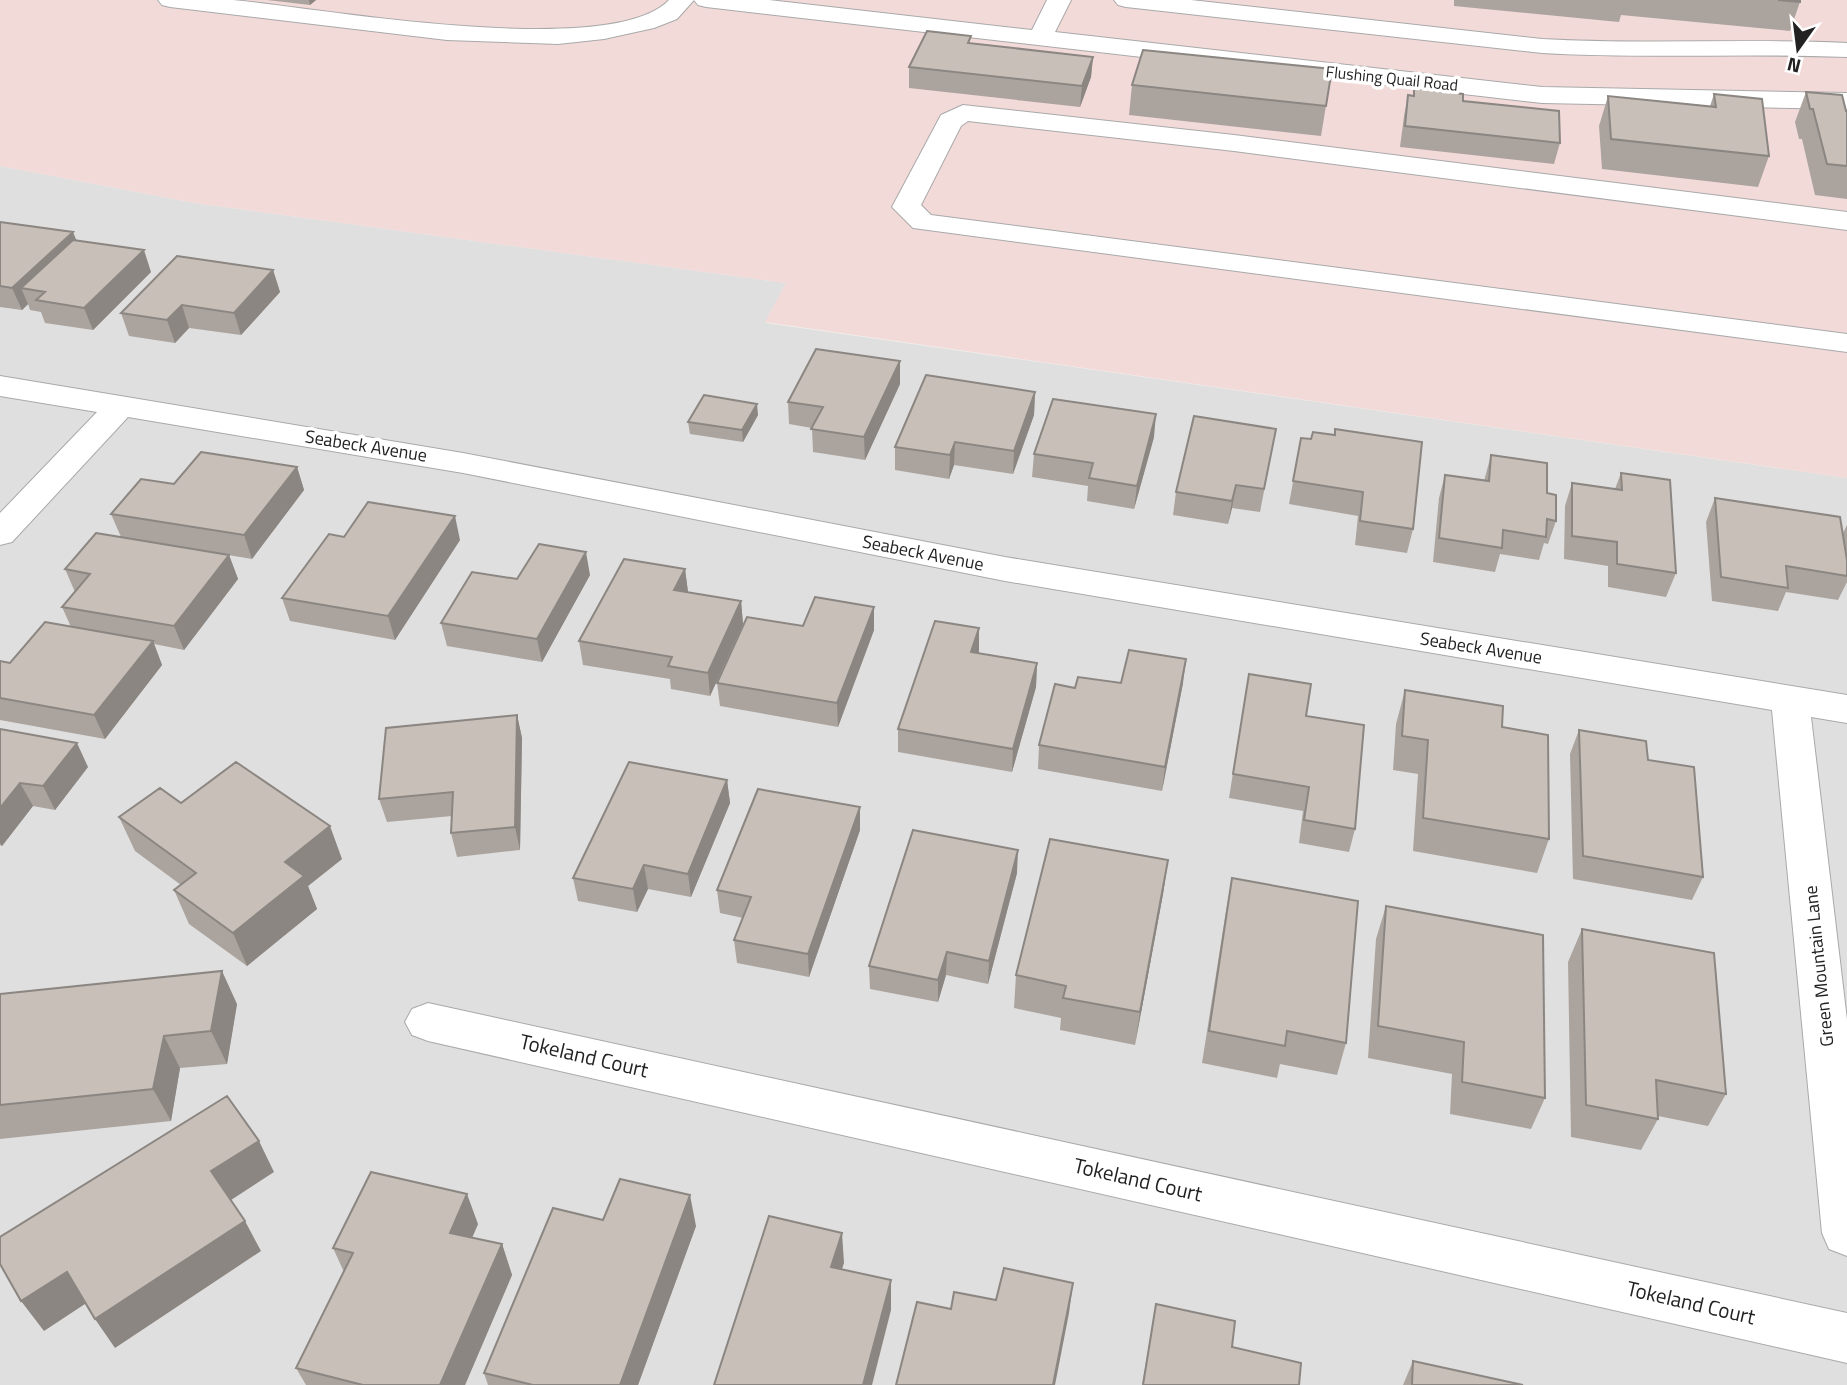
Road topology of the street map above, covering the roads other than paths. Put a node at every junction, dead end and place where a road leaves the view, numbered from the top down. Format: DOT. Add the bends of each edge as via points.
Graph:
graph roads {
  1 [pos="170,0"];
  2 [pos="682,0"];
  3 [pos="706,0"];
  4 [pos="1059,0"];
  5 [pos="1126,0"];
  6 [pos="1399,21"];
  7 [pos="1040,38"];
  8 [pos="1847,50"];
  9 [pos="1389,77"];
  10 [pos="1847,101"];
  11 [pos="1847,221"];
  12 [pos="1847,343"];
  13 [pos="0,386"];
  14 [pos="121,405"];
  15 [pos="0,534"];
  16 [pos="1790,699"];
  17 [pos="1847,709"];
  18 [pos="428,1022"];
  19 [pos="1847,1233"];
  20 [pos="1847,1338"];
  1 -- 2 [label="street" via="447,33 558,37 645,23 669,14"];
  3 -- 7 [label="street, Flushing Quail Road"];
  4 -- 7 [label="street"];
  5 -- 6 [label="street"];
  6 -- 8 [label="street" via="1593,50"];
  6 -- 9 [label="street"];
  7 -- 9 [label="street, Flushing Quail Road"];
  9 -- 10 [label="street, Flushing Quail Road" via="1601,98"];
  11 -- 12 [label="street" via="963,113 950,121 906,207 923,222"];
  13 -- 14 [label="street, Seabeck Avenue"];
  14 -- 15 [label="street"];
  14 -- 16 [label="street, Seabeck Avenue" via="463,463 1004,569"];
  16 -- 17 [label="street, Seabeck Avenue"];
  16 -- 19 [label="street, Green Mountain Lane"];
  18 -- 20 [label="street, Tokeland Court"];
}
